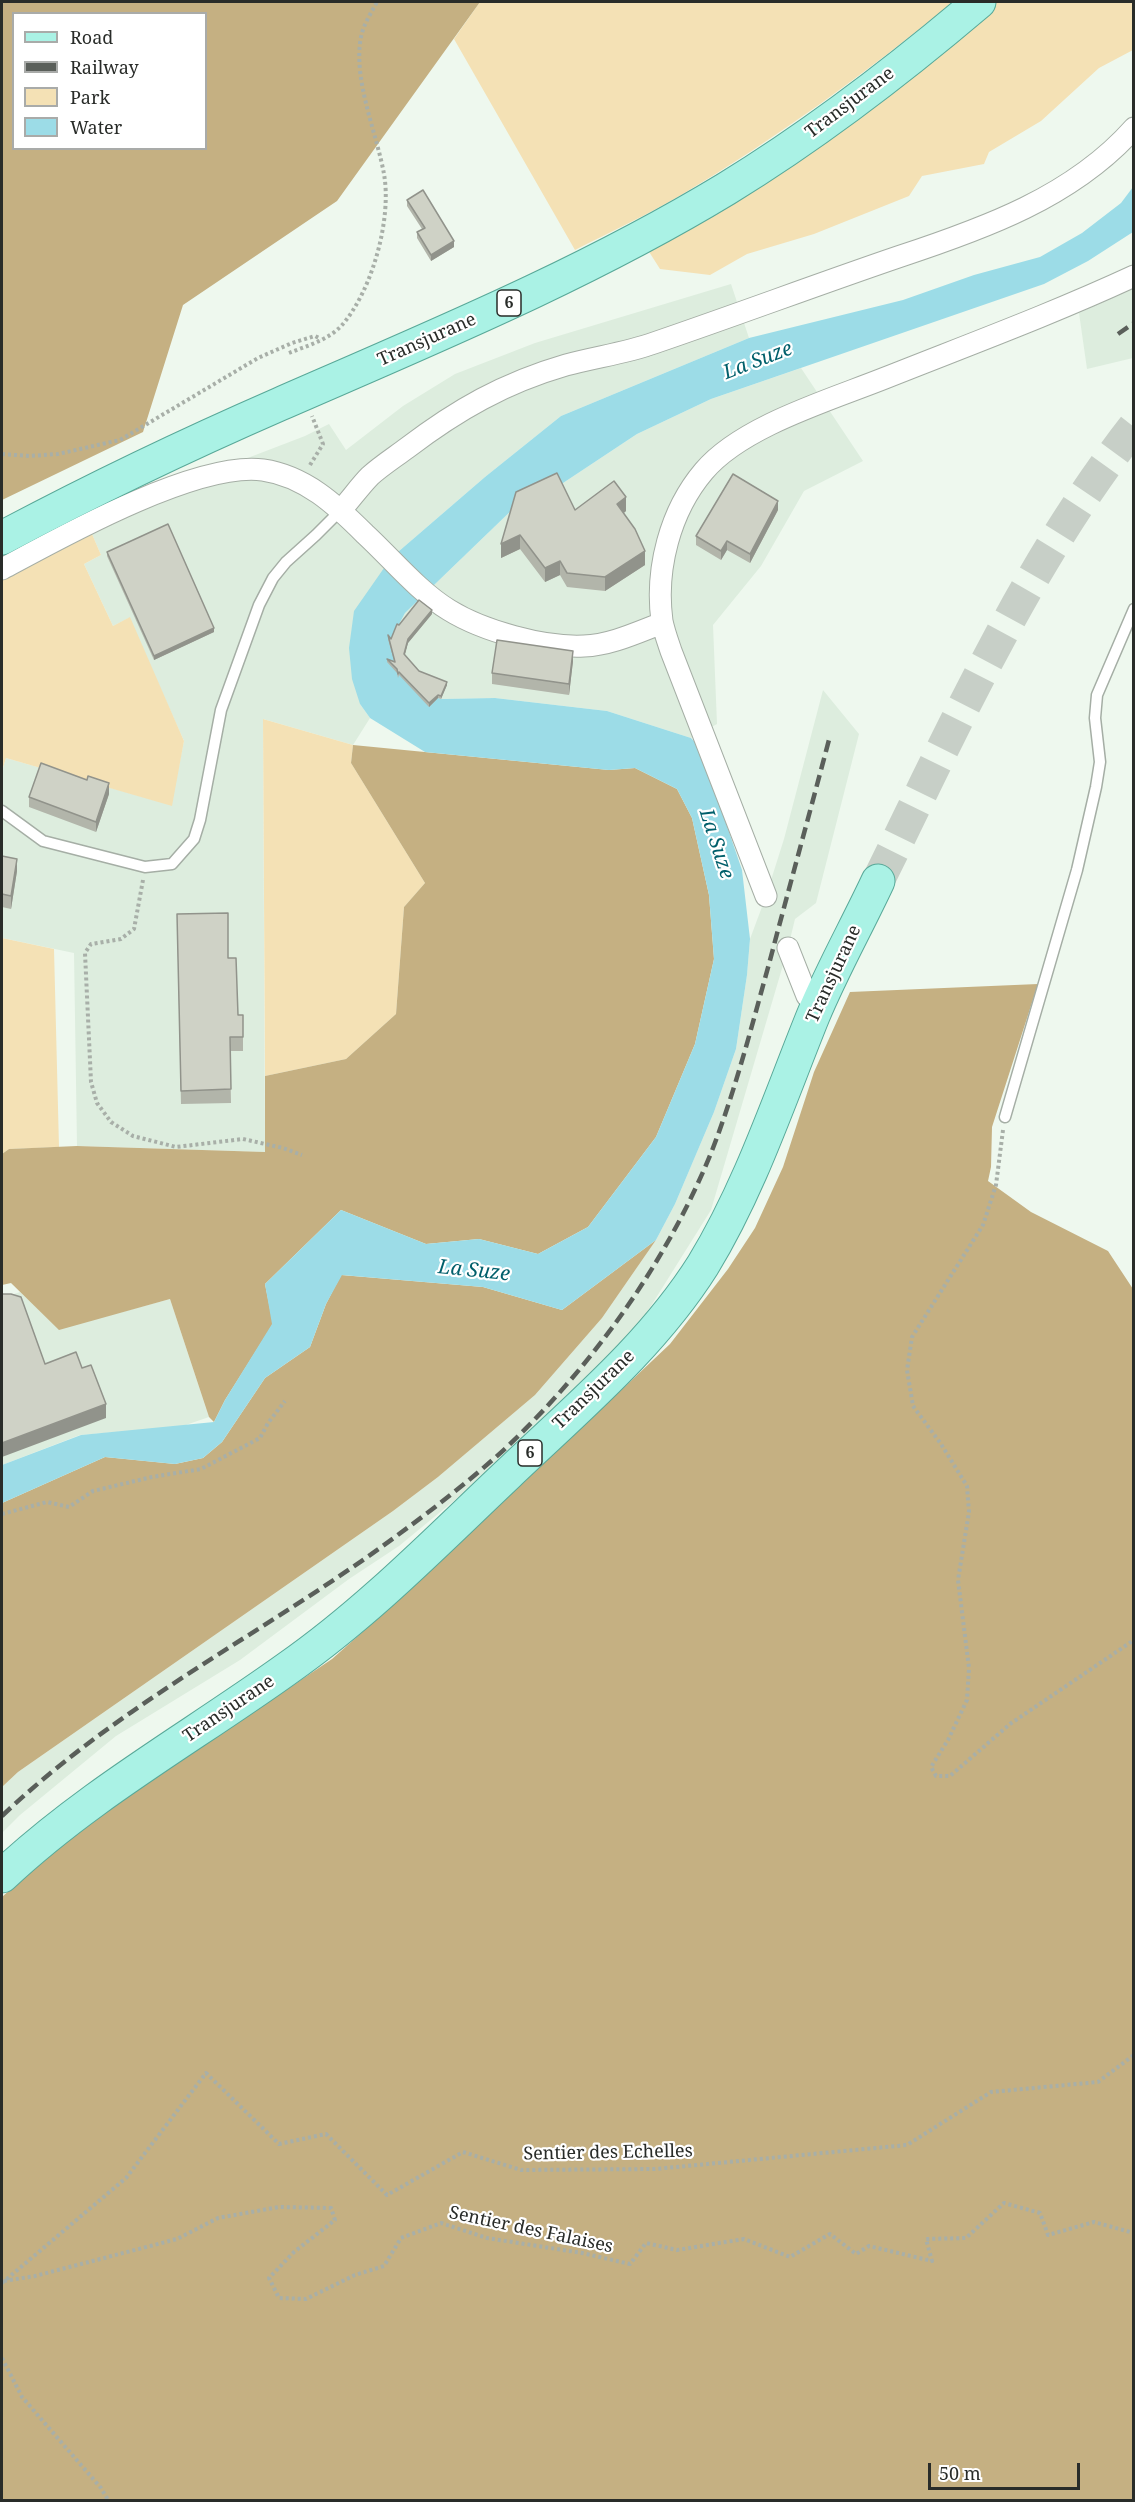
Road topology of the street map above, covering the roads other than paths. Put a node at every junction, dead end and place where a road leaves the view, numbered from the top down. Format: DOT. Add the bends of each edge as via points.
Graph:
graph roads {
  1 [pos="979,2"];
  2 [pos="1134,128"];
  3 [pos="1134,276"];
  4 [pos="341,510"];
  5 [pos="2,538"];
  6 [pos="2,569"];
  7 [pos="1134,609"];
  8 [pos="662,622"];
  9 [pos="2,811"];
  10 [pos="878,881"];
  11 [pos="766,896"];
  12 [pos="788,948"];
  13 [pos="807,996"];
  14 [pos="1005,1117"];
  15 [pos="2,1876"];
  1 -- 5 [label="main road, Transjurane / 6" via="832,119 724,190 640,237 494,310 170,455"];
  2 -- 4 [label="street" via="1094,165 1059,189 973,232 651,344 565,365 497,390 447,417 371,476"];
  3 -- 8 [label="street" via="1081,301 771,425 718,458 704,471 677,514 663,563"];
  4 -- 6 [label="street" via="300,481 263,470 235,470 198,478 131,504"];
  4 -- 8 [label="street" via="427,593 480,626 554,644 584,646 609,642"];
  4 -- 9 [label="lane" via="286,562 259,605 221,710 194,839 172,864 145,867 43,841"];
  7 -- 14 [label="lane" via="1097,695 1095,718 1100,762 1096,787 1077,870"];
  8 -- 11 [label="street"];
  10 -- 15 [label="main road, Transjurane / 6" via="815,1011 727,1221 702,1266 648,1337 602,1385 344,1626 240,1702 75,1813"];
  12 -- 13 [label="street"];
}
